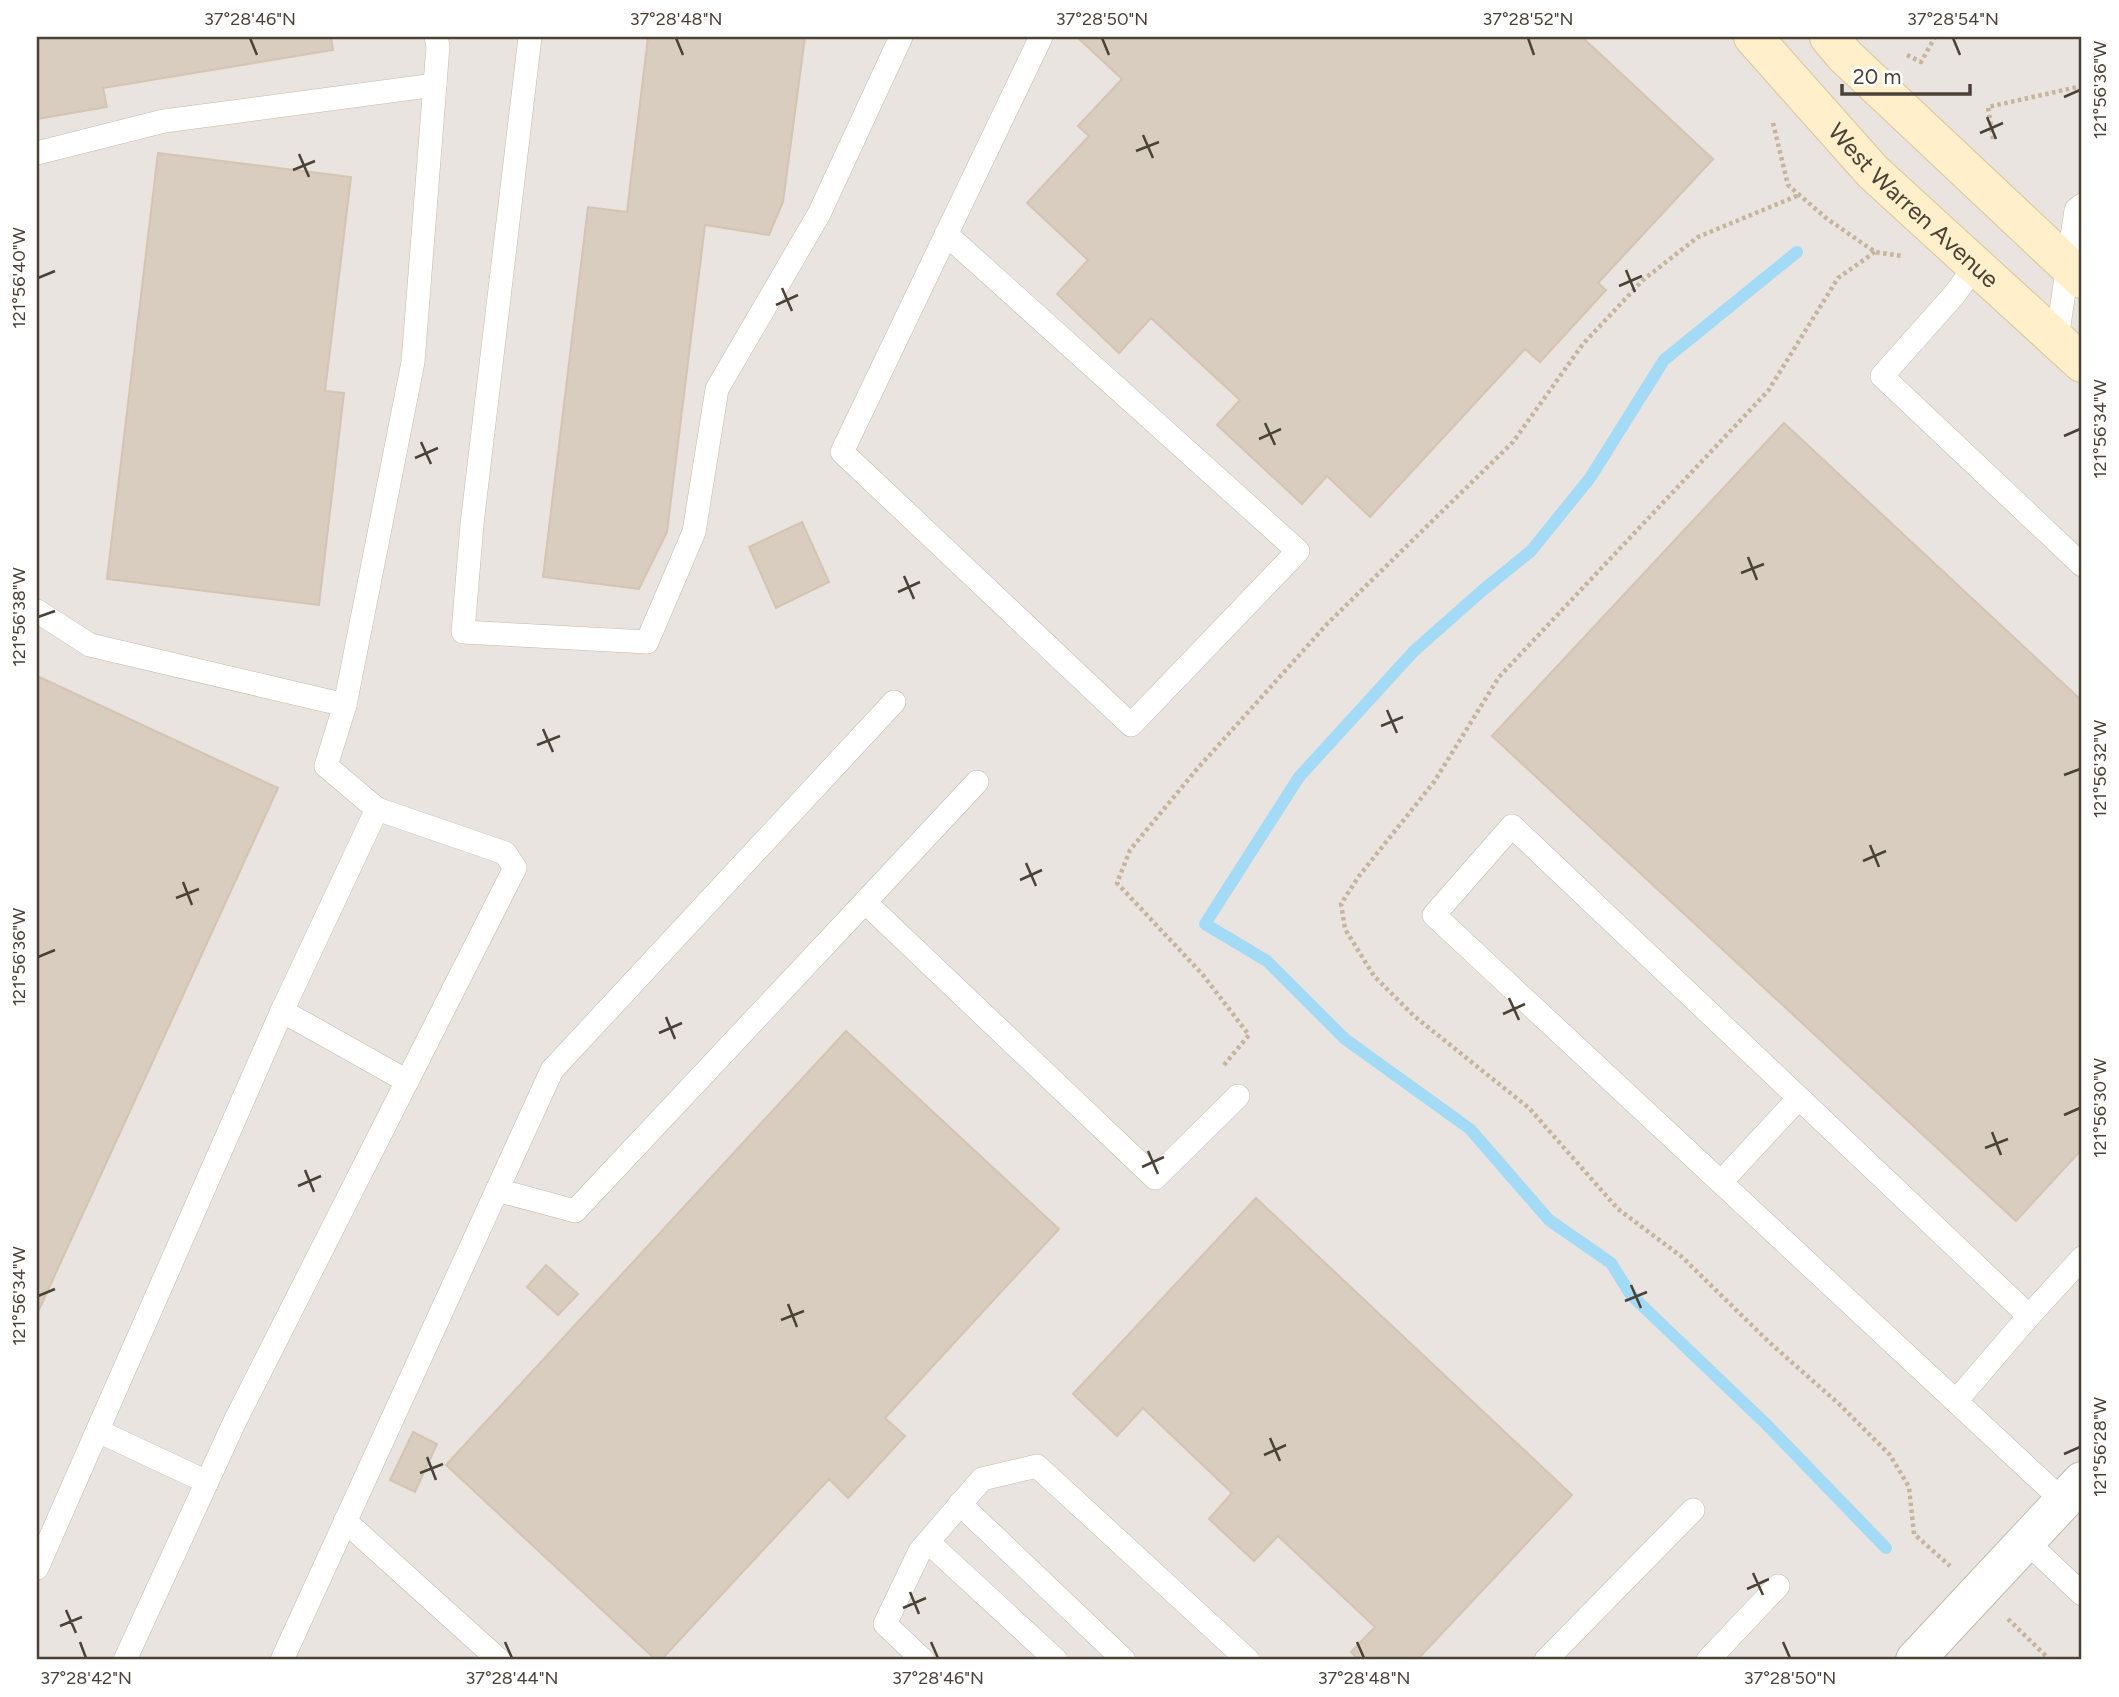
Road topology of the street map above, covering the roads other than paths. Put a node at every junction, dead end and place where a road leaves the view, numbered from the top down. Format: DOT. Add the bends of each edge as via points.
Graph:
graph roads {
  1 [pos="436,37"];
  2 [pos="530,37"];
  3 [pos="901,37"];
  4 [pos="1041,37"];
  5 [pos="1753,37"];
  6 [pos="1829,37"];
  7 [pos="435,85"];
  8 [pos="37,153"];
  9 [pos="2082,205"];
  10 [pos="946,234"];
  11 [pos="1976,265"];
  12 [pos="2075,272"];
  13 [pos="2070,351"];
  14 [pos="2082,565"];
  15 [pos="37,611"];
  16 [pos="894,702"];
  17 [pos="345,705"];
  18 [pos="977,782"];
  19 [pos="377,810"];
  20 [pos="865,902"];
  21 [pos="282,1011"];
  22 [pos="407,1081"];
  23 [pos="1238,1096"];
  24 [pos="1799,1098"];
  25 [pos="1721,1182"];
  26 [pos="497,1190"];
  27 [pos="2082,1258"];
  28 [pos="2029,1316"];
  29 [pos="1956,1401"];
  30 [pos="98,1431"];
  31 [pos="207,1482"];
  32 [pos="2073,1491"];
  33 [pos="960,1504"];
  34 [pos="1693,1510"];
  35 [pos="345,1521"];
  36 [pos="2026,1541"];
  37 [pos="928,1542"];
  38 [pos="37,1568"];
  39 [pos="1778,1586"];
  40 [pos="2082,1594"];
  41 [pos="125,1660"];
  42 [pos="282,1660"];
  43 [pos="499,1660"];
  44 [pos="923,1660"];
  45 [pos="1056,1660"];
  46 [pos="1124,1660"];
  47 [pos="1248,1660"];
  48 [pos="1546,1660"];
  49 [pos="1708,1660"];
  50 [pos="1915,1660"];
  1 -- 7 [label="lane"];
  2 -- 3 [label="lane" via="463,632 647,642 694,532 717,389 819,214"];
  4 -- 10 [label="lane"];
  5 -- 11 [label="main road, West Warren Avenue" via="1873,172"];
  6 -- 12 [label="main road"];
  7 -- 8 [label="lane" via="164,121"];
  7 -- 17 [label="lane" via="413,362"];
  9 -- 12 [label="lane" via="2076,210"];
  10 -- 10 [label="lane" via="842,452 1131,725 1298,551"];
  11 -- 13 [label="main road, West Warren Avenue"];
  11 -- 14 [label="lane" via="1882,376"];
  12 -- 13 [label="lane"];
  15 -- 17 [label="lane" via="90,645"];
  16 -- 26 [label="lane" via="552,1070"];
  17 -- 19 [label="lane" via="327,766"];
  18 -- 20 [label="lane"];
  19 -- 21 [label="lane"];
  19 -- 22 [label="lane" via="505,853 515,868"];
  20 -- 23 [label="lane" via="1155,1178"];
  20 -- 26 [label="lane" via="575,1211"];
  21 -- 22 [label="lane"];
  21 -- 30 [label="lane"];
  22 -- 31 [label="lane"];
  24 -- 25 [label="lane"];
  24 -- 25 [label="lane" via="1511,826 1434,915"];
  24 -- 28 [label="lane"];
  25 -- 29 [label="lane"];
  26 -- 35 [label="lane"];
  27 -- 28 [label="lane"];
  28 -- 29 [label="lane"];
  29 -- 32 [label="lane"];
  30 -- 31 [label="lane"];
  30 -- 38 [label="lane"];
  31 -- 41 [label="lane"];
  32 -- 36 [label="street"];
  33 -- 37 [label="lane"];
  33 -- 46 [label="lane"];
  33 -- 47 [label="lane" via="982,1479 1037,1466"];
  34 -- 48 [label="lane"];
  35 -- 42 [label="lane"];
  35 -- 43 [label="lane"];
  36 -- 40 [label="lane"];
  36 -- 50 [label="street"];
  37 -- 44 [label="lane" via="885,1624"];
  37 -- 45 [label="lane"];
  39 -- 49 [label="lane"];
}
